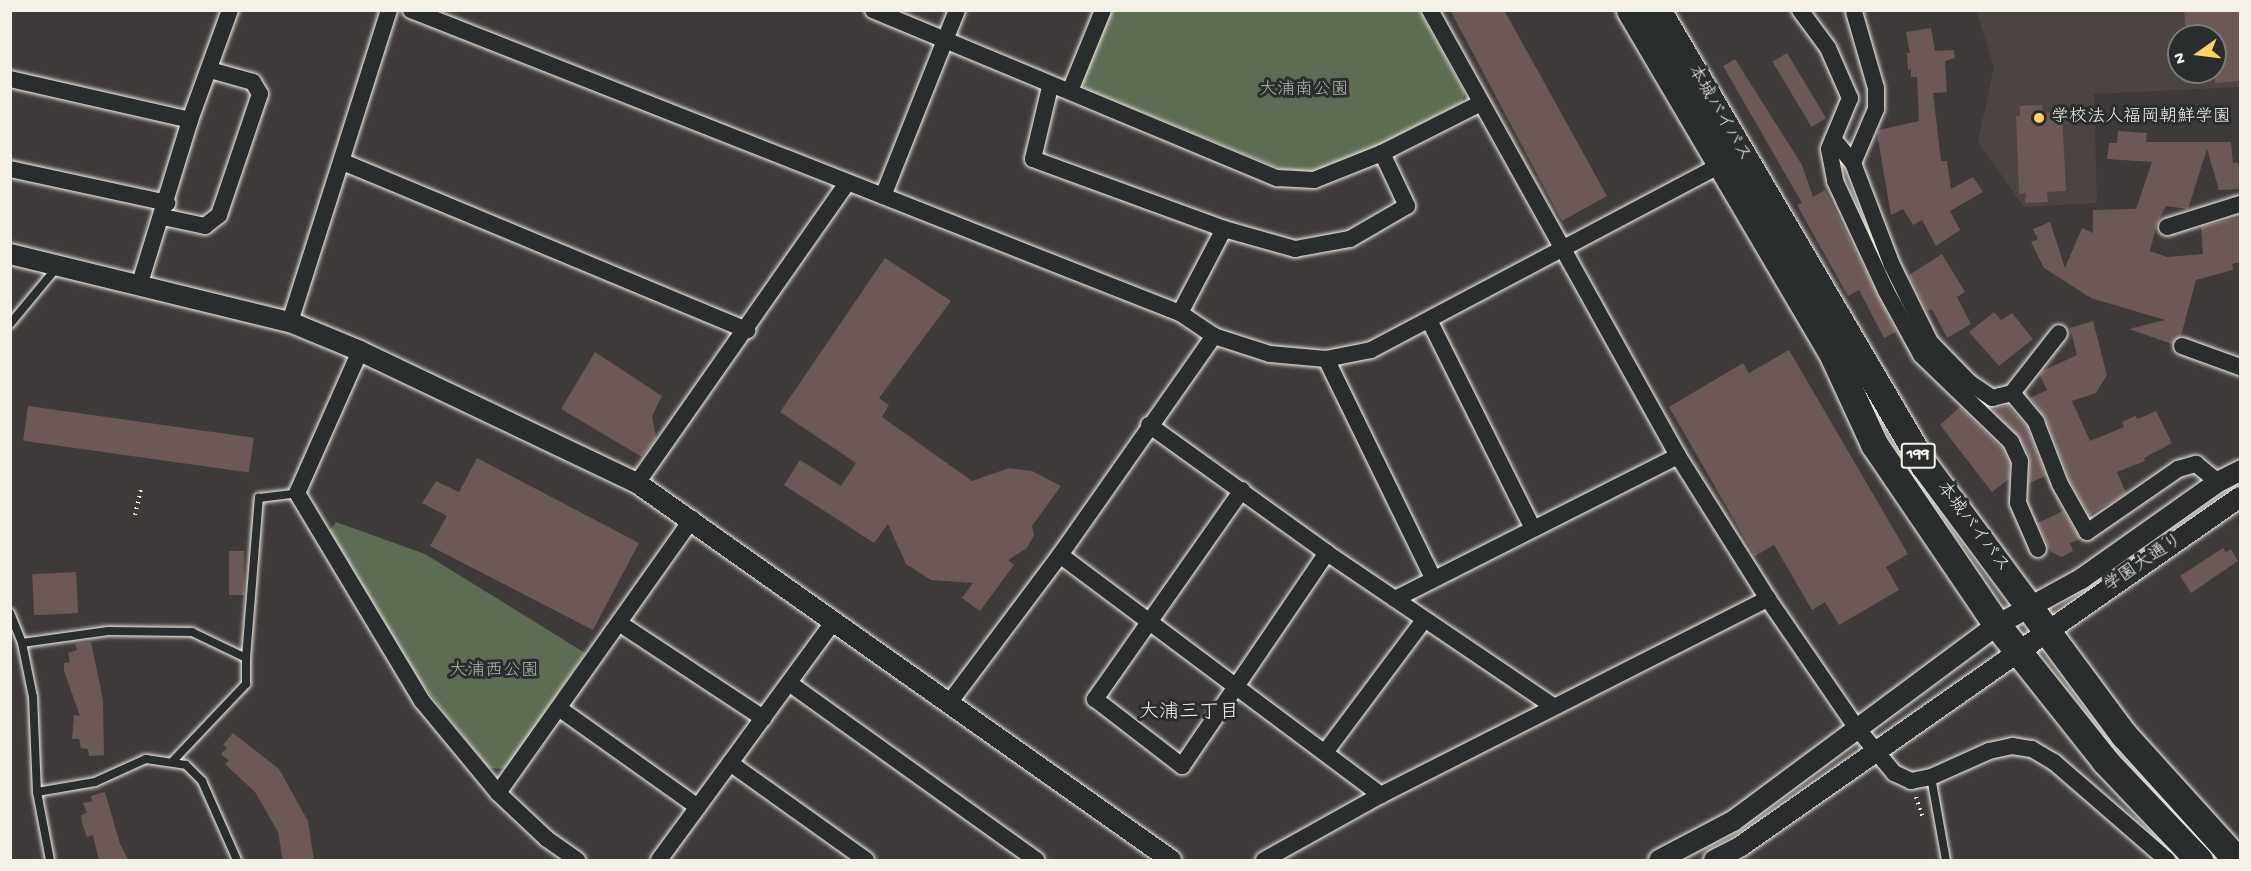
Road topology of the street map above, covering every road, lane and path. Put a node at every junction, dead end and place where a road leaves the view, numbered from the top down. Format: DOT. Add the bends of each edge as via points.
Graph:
graph roads {
  1 [pos="230,10"];
  2 [pos="389,10"];
  3 [pos="411,10"];
  4 [pos="873,10"];
  5 [pos="957,10"];
  6 [pos="1103,10"];
  7 [pos="1430,10"];
  8 [pos="1630,10"];
  9 [pos="1657,10"];
  10 [pos="1800,10"];
  11 [pos="1854,12"];
  12 [pos="944,40"];
  13 [pos="210,70"];
  14 [pos="10,79"];
  15 [pos="1050,87"];
  16 [pos="1070,91"];
  17 [pos="1479,104"];
  18 [pos="190,120"];
  19 [pos="1833,140"];
  20 [pos="1382,153"];
  21 [pos="343,162"];
  22 [pos="1853,163"];
  23 [pos="1724,164"];
  24 [pos="10,169"];
  25 [pos="847,183"];
  26 [pos="883,196"];
  27 [pos="2241,204"];
  28 [pos="165,210"];
  29 [pos="2167,227"];
  30 [pos="1224,229"];
  31 [pos="1562,250"];
  32 [pos="10,254"];
  33 [pos="58,266"];
  34 [pos="140,283"];
  35 [pos="1180,313"];
  36 [pos="1429,320"];
  37 [pos="290,322"];
  38 [pos="10,324"];
  39 [pos="747,330"];
  40 [pos="2059,333"];
  41 [pos="1214,336"];
  42 [pos="2182,346"];
  43 [pos="360,351"];
  44 [pos="1326,359"];
  45 [pos="2241,367"];
  46 [pos="2012,393"];
  47 [pos="1149,425"];
  48 [pos="1678,456"];
  49 [pos="2241,471"];
  50 [pos="2218,482"];
  51 [pos="637,483"];
  52 [pos="141,490"];
  53 [pos="1242,490"];
  54 [pos="297,492"];
  55 [pos="2241,498"];
  56 [pos="135,515"];
  57 [pos="692,519"];
  58 [pos="1532,527"];
  59 [pos="2038,549"];
  60 [pos="1327,553"];
  61 [pos="1060,555"];
  62 [pos="1433,578"];
  63 [pos="1768,598"];
  64 [pos="1395,599"];
  65 [pos="2030,604"];
  66 [pos="10,613"];
  67 [pos="1424,620"];
  68 [pos="834,621"];
  69 [pos="620,623"];
  70 [pos="1149,624"];
  71 [pos="1997,625"];
  72 [pos="2048,630"];
  73 [pos="22,643"];
  74 [pos="2019,651"];
  75 [pos="246,658"];
  76 [pos="789,683"];
  77 [pos="1236,688"];
  78 [pos="949,703"];
  79 [pos="1554,706"];
  80 [pos="560,709"];
  81 [pos="763,718"];
  82 [pos="1856,727"];
  83 [pos="1326,751"];
  84 [pos="1877,751"];
  85 [pos="173,761"];
  86 [pos="730,763"];
  87 [pos="1931,777"];
  88 [pos="37,792"];
  89 [pos="498,792"];
  90 [pos="1382,795"];
  91 [pos="698,807"];
  92 [pos="51,861"];
  93 [pos="237,861"];
  94 [pos="577,861"];
  95 [pos="659,861"];
  96 [pos="866,861"];
  97 [pos="1036,861"];
  98 [pos="1171,861"];
  99 [pos="1264,861"];
  100 [pos="1659,861"];
  101 [pos="1714,861"];
  102 [pos="1946,861"];
  103 [pos="2167,861"];
  104 [pos="2199,861"];
  105 [pos="2237,861"];
  1 -- 13 [label="street"];
  2 -- 21 [label="street"];
  3 -- 25 [label="street"];
  4 -- 12 [label="street"];
  5 -- 12 [label="street"];
  6 -- 16 [label="street"];
  7 -- 17 [label="street"];
  8 -- 23 [label="highway, 本城バイパス / 199"];
  9 -- 65 [label="highway, 本城バイパス / 199" via="1924,465"];
  10 -- 19 [label="street" via="1828,48 1850,98"];
  11 -- 22 [label="street" via="1876,88 1876,109"];
  12 -- 15 [label="street"];
  12 -- 26 [label="street"];
  13 -- 18 [label="street"];
  13 -- 28 [label="street" via="253,82 260,94 219,215 205,226"];
  14 -- 18 [label="street"];
  15 -- 16 [label="street"];
  15 -- 30 [label="street" via="1033,159"];
  16 -- 20 [label="street" via="1277,178 1314,180"];
  17 -- 20 [label="street"];
  17 -- 31 [label="street"];
  18 -- 28 [label="street"];
  19 -- 22 [label="street"];
  19 -- 59 [label="street" via="1828,149 1835,181 1886,291 1921,355 2016,451 2020,461 2018,503"];
  20 -- 30 [label="street" via="1407,206 1350,239 1295,249"];
  21 -- 37 [label="street"];
  21 -- 39 [label="street"];
  22 -- 46 [label="street" via="1892,265 1930,342 1970,383 1992,398"];
  23 -- 31 [label="street"];
  23 -- 71 [label="highway, 本城バイパス / 199" via="1834,357 1874,444"];
  24 -- 28 [label="street"];
  25 -- 26 [label="street"];
  25 -- 39 [label="street"];
  26 -- 35 [label="street"];
  27 -- 29 [label="street"];
  28 -- 34 [label="street"];
  30 -- 35 [label="street"];
  31 -- 36 [label="street"];
  31 -- 48 [label="street"];
  32 -- 33 [label="street"];
  33 -- 34 [label="street"];
  33 -- 38 [label="lane"];
  34 -- 37 [label="street"];
  35 -- 41 [label="street"];
  36 -- 44 [label="street" via="1371,350"];
  36 -- 58 [label="street"];
  37 -- 43 [label="street"];
  39 -- 51 [label="street"];
  40 -- 46 [label="street"];
  41 -- 44 [label="street" via="1270,354"];
  41 -- 47 [label="street"];
  42 -- 45 [label="street"];
  43 -- 51 [label="street"];
  43 -- 54 [label="street"];
  44 -- 62 [label="street"];
  46 -- 50 [label="street" via="2036,422 2060,484 2087,532 2178,469 2196,464"];
  47 -- 53 [label="street"];
  47 -- 61 [label="street"];
  48 -- 58 [label="street"];
  48 -- 63 [label="street"];
  49 -- 50 [label="street"];
  50 -- 65 [label="street" via="2081,579"];
  51 -- 57 [label="street"];
  52 -- 56 [label="path"];
  53 -- 60 [label="street"];
  53 -- 70 [label="street"];
  54 -- 75 [label="lane" via="259,498"];
  54 -- 89 [label="street" via="422,701"];
  55 -- 72 [label="street, 学園大通り"];
  57 -- 68 [label="street"];
  57 -- 69 [label="street"];
  58 -- 62 [label="street"];
  60 -- 64 [label="street"];
  60 -- 77 [label="street"];
  61 -- 70 [label="street"];
  61 -- 78 [label="street"];
  62 -- 64 [label="street"];
  63 -- 79 [label="street"];
  63 -- 82 [label="street"];
  64 -- 67 [label="street"];
  65 -- 71 [label="street"];
  65 -- 72 [label="highway, 本城バイパス / 199"];
  66 -- 73 [label="lane"];
  67 -- 79 [label="street"];
  67 -- 83 [label="street"];
  68 -- 76 [label="street"];
  68 -- 78 [label="street"];
  69 -- 80 [label="street"];
  69 -- 81 [label="street"];
  70 -- 77 [label="street"];
  70 -- 77 [label="street" via="1095,699 1182,766"];
  71 -- 74 [label="highway, 本城バイパス / 199"];
  71 -- 82 [label="street"];
  72 -- 74 [label="street, 学園大通り"];
  72 -- 105 [label="highway, 本城バイパス / 199" via="2124,735"];
  73 -- 75 [label="lane" via="108,631 192,632"];
  73 -- 88 [label="lane" via="33,698"];
  74 -- 84 [label="street, 学園大通り"];
  74 -- 104 [label="highway, 本城バイパス / 199" via="2105,761"];
  75 -- 85 [label="lane" via="246,684"];
  76 -- 81 [label="street"];
  76 -- 97 [label="street"];
  77 -- 83 [label="street"];
  78 -- 98 [label="street"];
  79 -- 90 [label="street"];
  80 -- 89 [label="street"];
  80 -- 91 [label="street"];
  81 -- 86 [label="street"];
  82 -- 84 [label="street"];
  82 -- 100 [label="street" via="1733,821"];
  83 -- 90 [label="street"];
  84 -- 87 [label="street" via="1894,773 1911,781"];
  84 -- 101 [label="street, 学園大通り" via="1742,846"];
  85 -- 88 [label="lane" via="146,759 95,782"];
  85 -- 93 [label="lane" via="186,765 202,781"];
  86 -- 91 [label="street"];
  86 -- 96 [label="street"];
  87 -- 102 [label="lane"];
  87 -- 103 [label="street" via="1989,751 2012,746 2032,749 2054,762"];
  88 -- 92 [label="lane"];
  89 -- 94 [label="street" via="547,839"];
  90 -- 99 [label="street"];
  91 -- 95 [label="street"];
}
